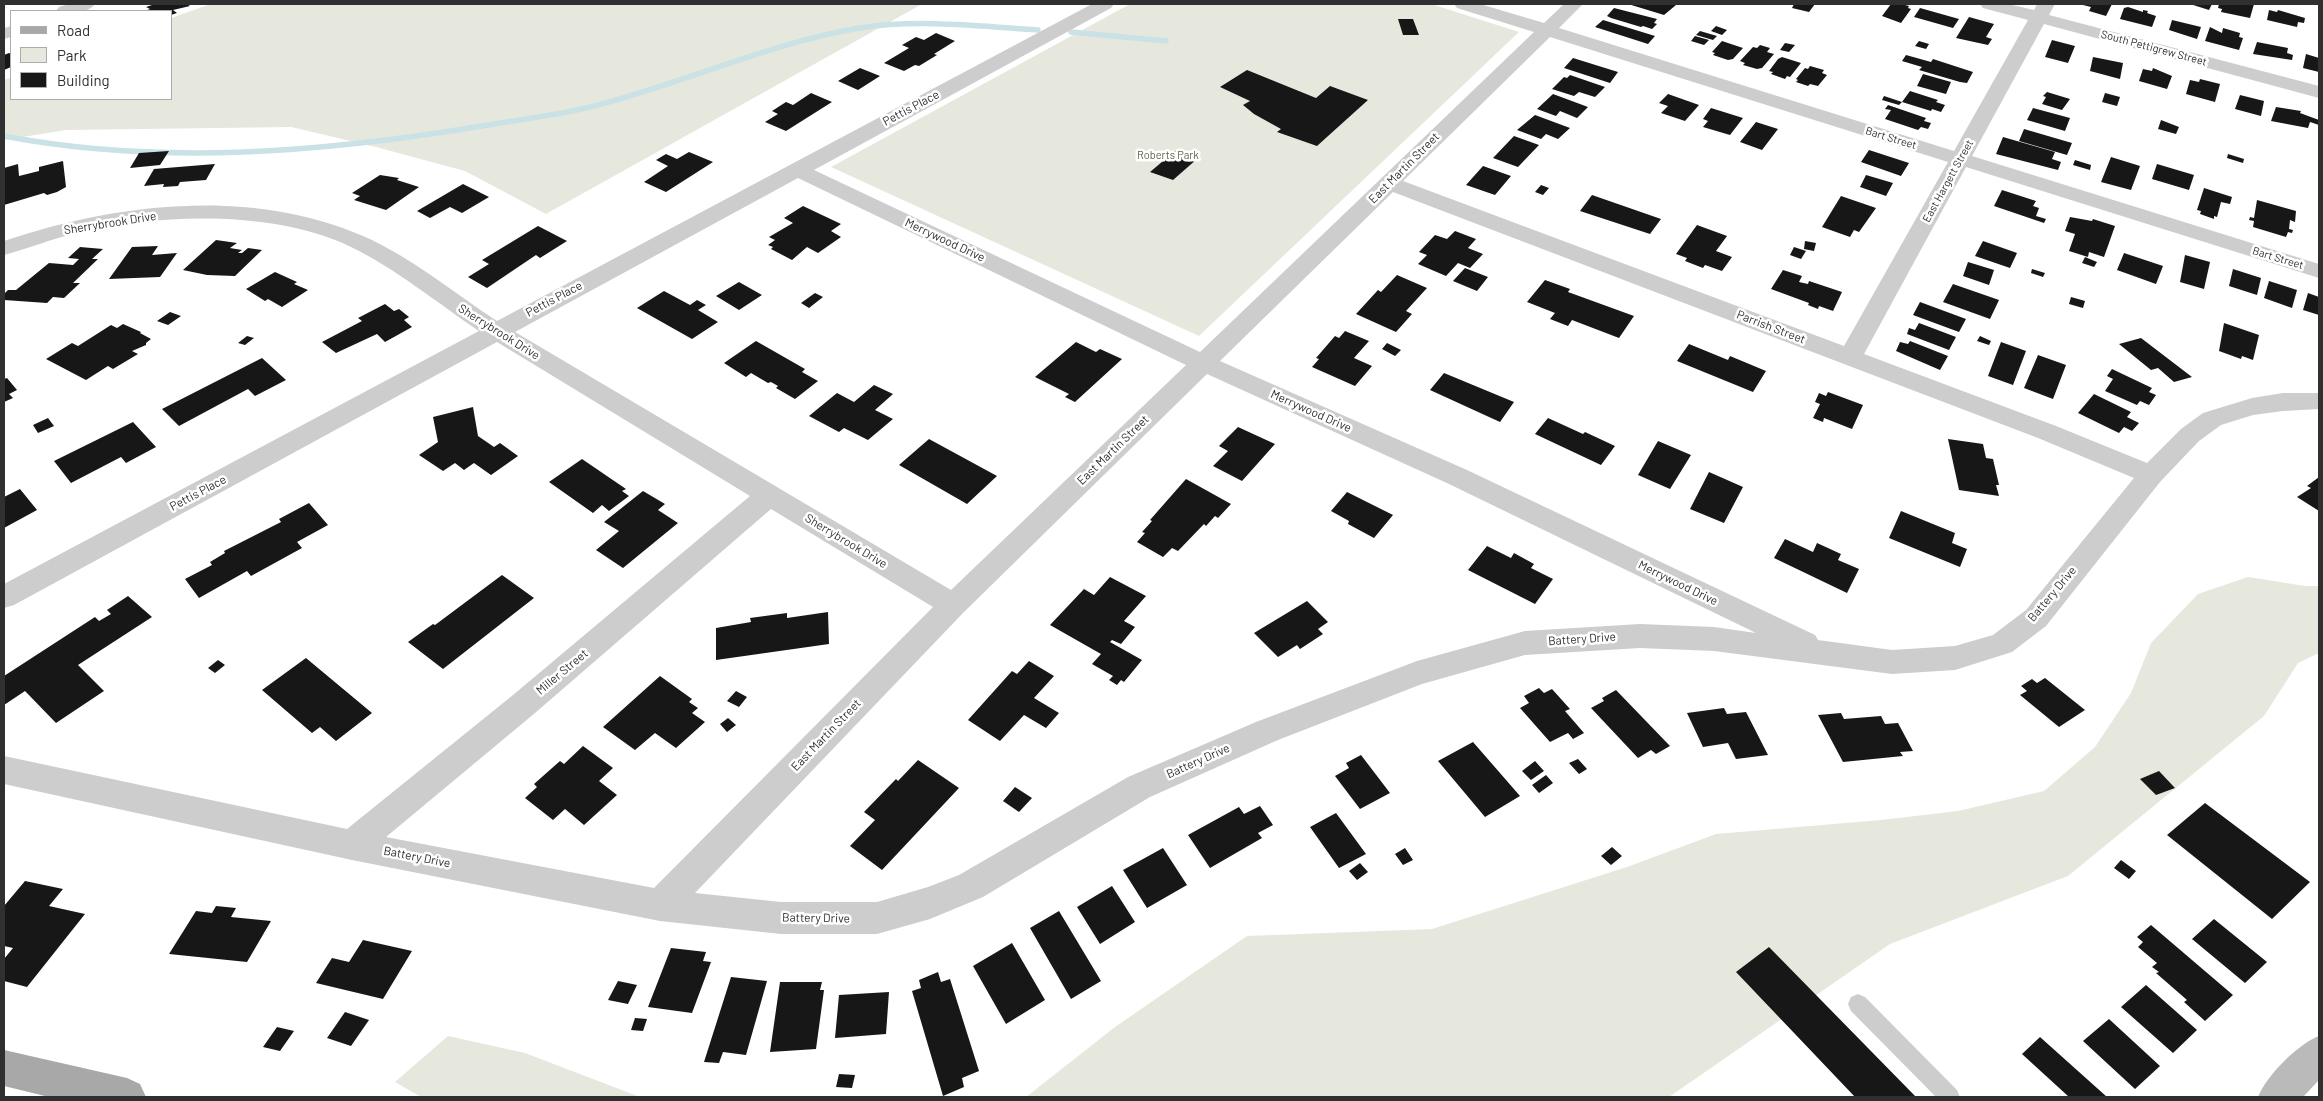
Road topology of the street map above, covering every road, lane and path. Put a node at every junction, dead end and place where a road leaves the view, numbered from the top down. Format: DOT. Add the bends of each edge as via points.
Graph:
graph roads {
  1 [pos="86,4"];
  2 [pos="1105,4"];
  3 [pos="1463,4"];
  4 [pos="1574,4"];
  5 [pos="1989,4"];
  6 [pos="68,10"];
  7 [pos="2042,10"];
  8 [pos="1548,30"];
  9 [pos="2319,92"];
  10 [pos="1960,160"];
  11 [pos="796,169"];
  12 [pos="1389,183"];
  13 [pos="4,248"];
  14 [pos="2319,271"];
  15 [pos="495,331"];
  16 [pos="1850,357"];
  17 [pos="1203,363"];
  18 [pos="2319,401"];
  19 [pos="2151,475"];
  20 [pos="769,495"];
  21 [pos="4,597"];
  22 [pos="953,605"];
  23 [pos="1827,654"];
  24 [pos="4,770"];
  25 [pos="352,845"];
  26 [pos="660,905"];
  27 [pos="1858,1004"];
  28 [pos="2319,1054"];
  29 [pos="4,1068"];
  30 [pos="127,1097"];
  31 [pos="1950,1097"];
  32 [pos="2277,1097"];
  1 -- 6 [label="street"];
  2 -- 11 [label="street, Pettis Place"];
  3 -- 8 [label="street, Bart Street"];
  4 -- 8 [label="street, East Martin Street"];
  5 -- 7 [label="street, South Pettigrew Street"];
  7 -- 9 [label="street, South Pettigrew Street"];
  7 -- 10 [label="street, East Hargett Street"];
  8 -- 10 [label="street, Bart Street"];
  8 -- 12 [label="street, East Martin Street"];
  10 -- 14 [label="street, Bart Street"];
  10 -- 16 [label="street, East Hargett Street"];
  11 -- 15 [label="street, Pettis Place"];
  11 -- 17 [label="street, Merrywood Drive"];
  12 -- 16 [label="street, Parrish Street"];
  12 -- 17 [label="street, East Martin Street"];
  13 -- 15 [label="street, Sherrybrook Drive" via="49,234 133,218 211,214 274,219 333,232 364,246"];
  15 -- 20 [label="street, Sherrybrook Drive"];
  15 -- 21 [label="street, Pettis Place"];
  16 -- 19 [label="street, Parrish Street"];
  17 -- 22 [label="street, East Martin Street"];
  17 -- 23 [label="street, Merrywood Drive" via="1458,477"];
  18 -- 19 [label="street, Battery Drive" via="2252,407 2212,419 2190,435"];
  19 -- 23 [label="street, Battery Drive" via="2036,618 2002,644 1955,658 1892,662"];
  20 -- 22 [label="street, Sherrybrook Drive"];
  20 -- 25 [label="street, Miller Street" via="524,704"];
  22 -- 26 [label="street, East Martin Street"];
  23 -- 26 [label="street, Battery Drive" via="1714,639 1640,636 1525,643 1417,673 1266,731 1139,787 971,886 930,903 877,918 829,920"];
  24 -- 25 [label="street, Battery Drive"];
  25 -- 26 [label="street, Battery Drive"];
  27 -- 31 [label="lane"];
  28 -- 32 [label="main road"];
  29 -- 30 [label="main road"];
}
